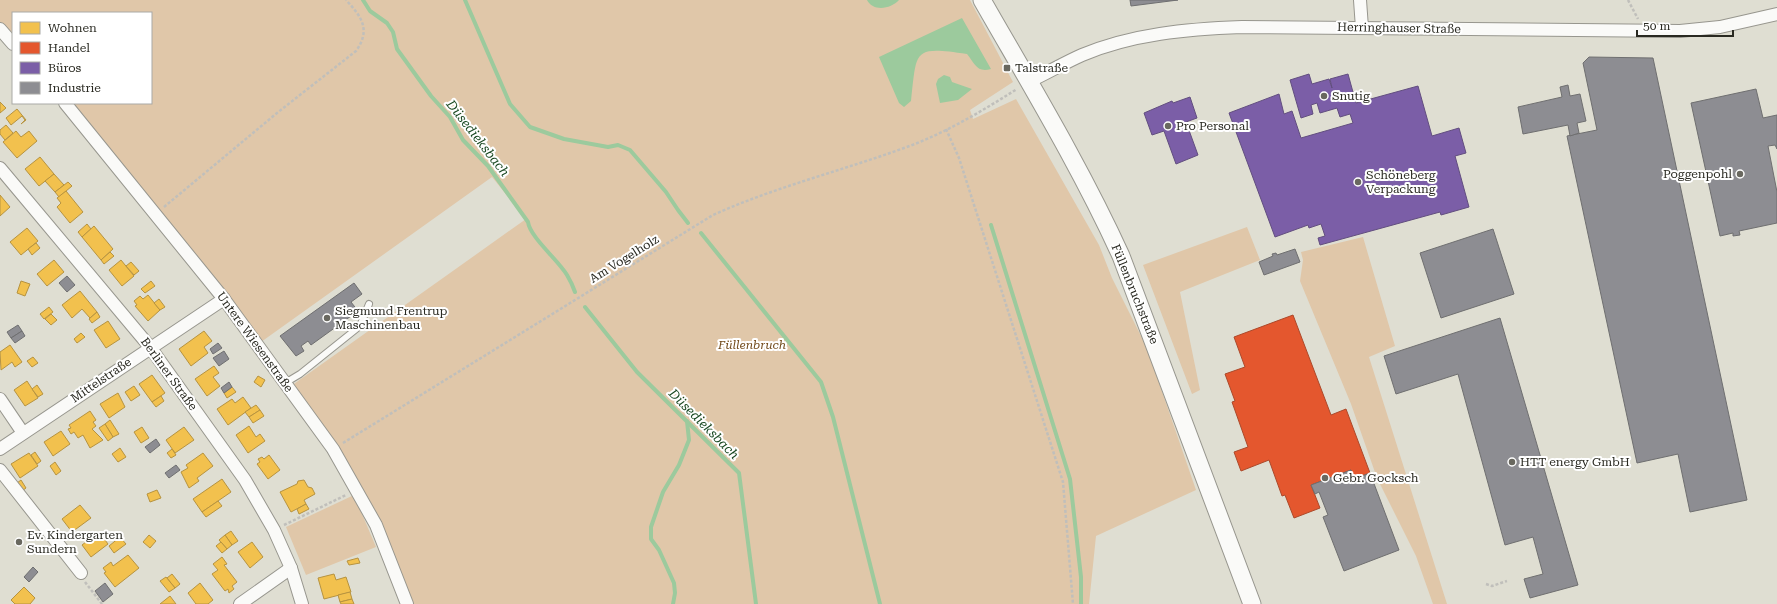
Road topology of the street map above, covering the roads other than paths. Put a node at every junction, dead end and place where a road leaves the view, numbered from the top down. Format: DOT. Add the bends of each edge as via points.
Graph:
graph roads {
  1 [pos="982,0"];
  2 [pos="1360,0"];
  3 [pos="1777,14"];
  4 [pos="1362,28"];
  5 [pos="0,29"];
  6 [pos="12,43"];
  7 [pos="1030,81"];
  8 [pos="66,104"];
  9 [pos="0,168"];
  10 [pos="224,299"];
  11 [pos="369,304"];
  12 [pos="150,347"];
  13 [pos="285,383"];
  14 [pos="0,399"];
  15 [pos="23,433"];
  16 [pos="0,449"];
  17 [pos="0,470"];
  18 [pos="291,568"];
  19 [pos="81,573"];
  20 [pos="240,604"];
  21 [pos="302,604"];
  22 [pos="407,604"];
  23 [pos="1252,604"];
  1 -- 7 [label="street, Füllenbruchstraße"];
  2 -- 4 [label="street"];
  3 -- 4 [label="street, Herringhauser Straße" via="1703,29"];
  4 -- 7 [label="street, Herringhauser Straße" via="1242,27 1198,28 1169,32 1137,38 1083,55"];
  5 -- 6 [label="street"];
  7 -- 23 [label="street, Füllenbruchstraße" via="1096,201 1121,256"];
  8 -- 10 [label="street, Untere Wiesenstraße"];
  9 -- 12 [label="street, Berliner Straße"];
  10 -- 12 [label="street, Mittelstraße"];
  10 -- 13 [label="street, Untere Wiesenstraße"];
  11 -- 13 [label="lane" via="360,326"];
  12 -- 15 [label="street, Mittelstraße"];
  12 -- 18 [label="street, Berliner Straße" via="261,504"];
  13 -- 22 [label="street, Untere Wiesenstraße" via="333,449 357,490 376,525"];
  14 -- 15 [label="street"];
  15 -- 16 [label="street, Mittelstraße"];
  17 -- 19 [label="street"];
  18 -- 20 [label="street"];
  18 -- 21 [label="street, Berliner Straße"];
}
